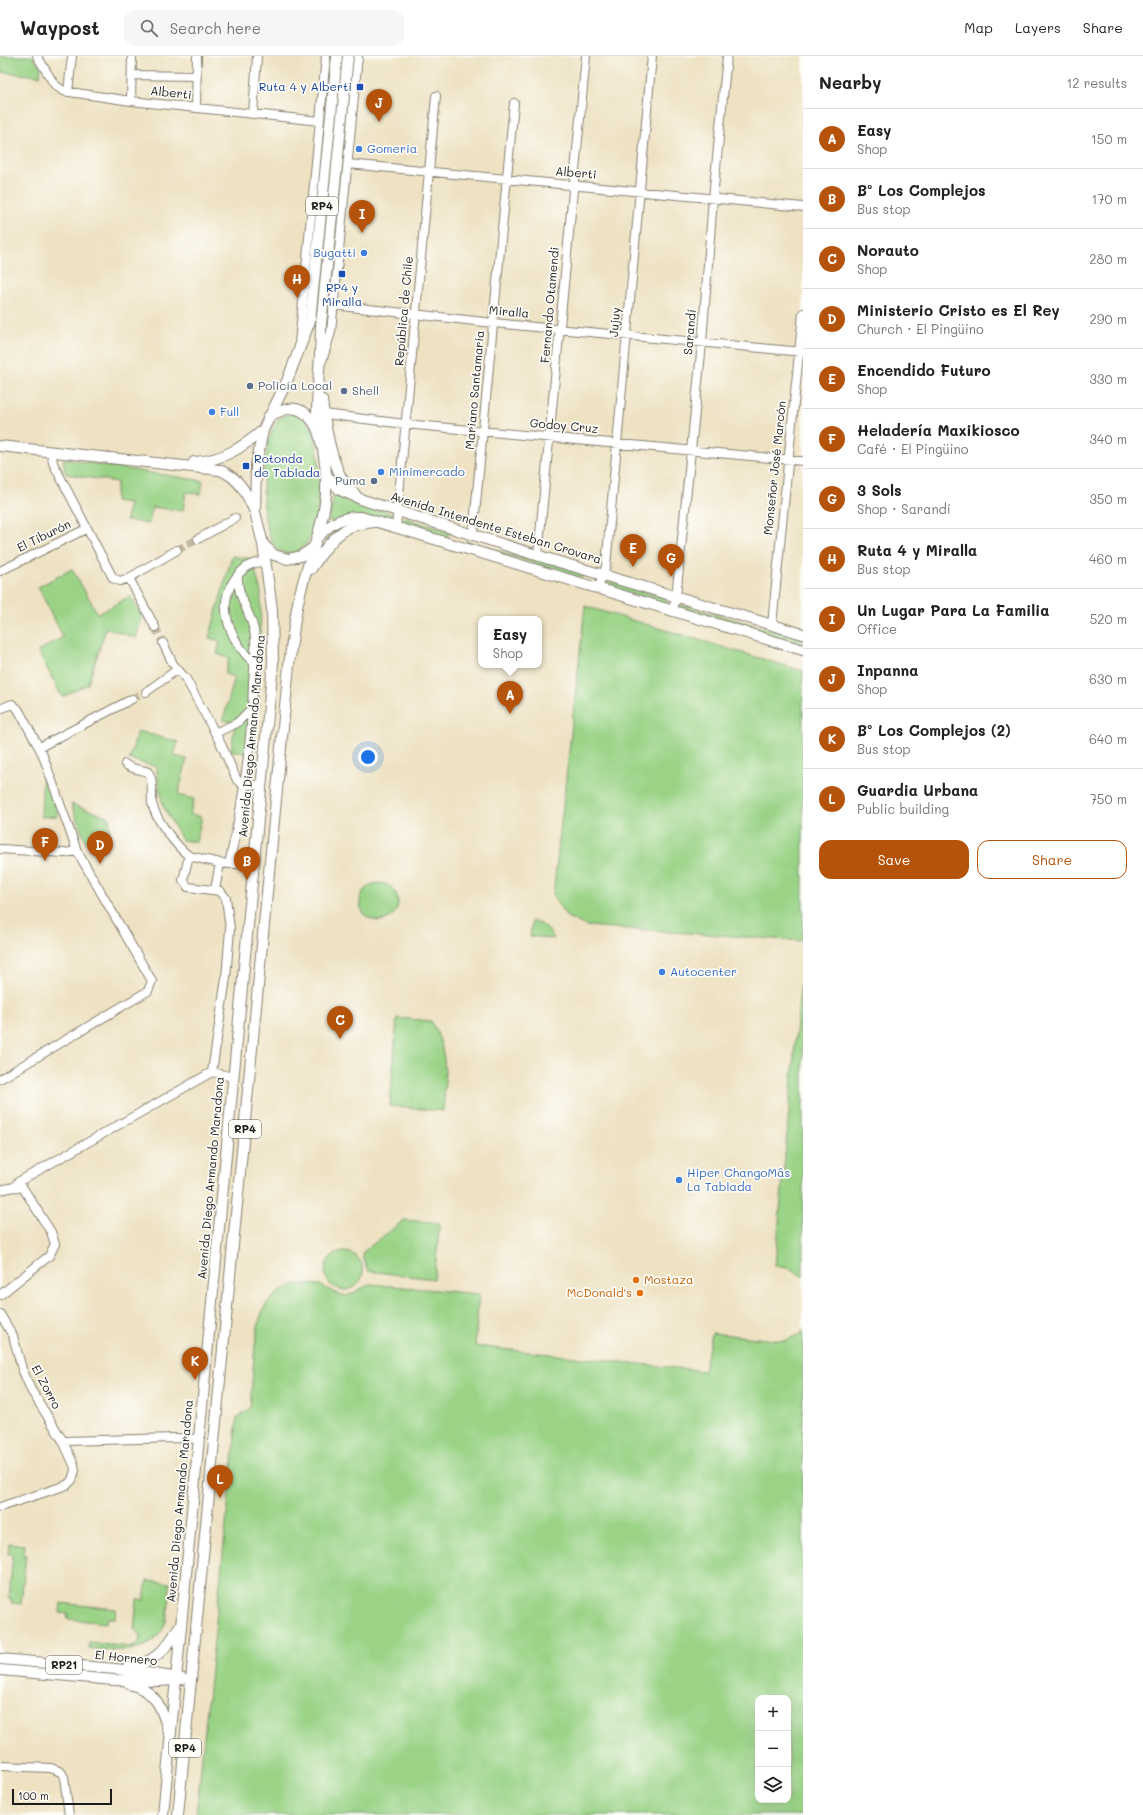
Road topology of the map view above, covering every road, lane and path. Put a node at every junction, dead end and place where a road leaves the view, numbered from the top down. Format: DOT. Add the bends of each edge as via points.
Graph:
graph roads {
  1 [pos="37,56"];
  2 [pos="72,56"];
  3 [pos="132,56"];
  4 [pos="197,56"];
  5 [pos="257,56"];
  6 [pos="326,56"];
  7 [pos="337,56"];
  8 [pos="348,56"];
  9 [pos="358,56"];
  10 [pos="586,56"];
  11 [pos="652,56"];
  12 [pos="727,56"];
  13 [pos="132,75"];
  14 [pos="197,76"];
  15 [pos="68,92"];
  16 [pos="436,96"];
  17 [pos="131,101"];
  18 [pos="514,103"];
  19 [pos="196,108"];
  20 [pos="252,114"];
  21 [pos="320,121"];
  22 [pos="348,164"];
  23 [pos="429,172"];
  24 [pos="507,180"];
  25 [pos="573,184"];
  26 [pos="640,191"];
  27 [pos="713,198"];
  28 [pos="803,206"];
  29 [pos="333,306"];
  30 [pos="803,313"];
  31 [pos="416,315"];
  32 [pos="494,323"];
  33 [pos="560,329"];
  34 [pos="626,336"];
  35 [pos="702,343"];
  36 [pos="801,352"];
  37 [pos="298,355"];
  38 [pos="320,371"];
  39 [pos="324,414"];
  40 [pos="268,417"];
  41 [pos="405,424"];
  42 [pos="317,427"];
  43 [pos="263,430"];
  44 [pos="484,431"];
  45 [pos="551,436"];
  46 [pos="618,442"];
  47 [pos="0,446"];
  48 [pos="691,450"];
  49 [pos="51,451"];
  50 [pos="788,459"];
  51 [pos="803,460"];
  52 [pos="172,464"];
  53 [pos="327,476"];
  54 [pos="363,500"];
  55 [pos="397,510"];
  56 [pos="255,512"];
  57 [pos="235,518"];
  58 [pos="378,521"];
  59 [pos="396,527"];
  60 [pos="86,529"];
  61 [pos="473,535"];
  62 [pos="319,537"];
  63 [pos="198,539"];
  64 [pos="263,544"];
  65 [pos="178,550"];
  66 [pos="315,552"];
  67 [pos="538,555"];
  68 [pos="265,562"];
  69 [pos="0,571"];
  70 [pos="238,575"];
  71 [pos="604,576"];
  72 [pos="129,578"];
  73 [pos="598,588"];
  74 [pos="676,597"];
  75 [pos="673,610"];
  76 [pos="772,625"];
  77 [pos="155,627"];
  78 [pos="803,634"];
  79 [pos="163,643"];
  80 [pos="803,650"];
  81 [pos="254,663"];
  82 [pos="178,669"];
  83 [pos="146,692"];
  84 [pos="132,699"];
  85 [pos="252,708"];
  86 [pos="0,709"];
  87 [pos="215,733"];
  88 [pos="40,747"];
  89 [pos="125,764"];
  90 [pos="261,784"];
  91 [pos="243,785"];
  92 [pos="0,849"];
  93 [pos="77,851"];
  94 [pos="189,856"];
  95 [pos="220,863"];
  96 [pos="229,864"];
  97 [pos="254,864"];
  98 [pos="215,890"];
  99 [pos="212,1072"];
  100 [pos="233,1077"];
  101 [pos="0,1079"];
  102 [pos="14,1187"];
  103 [pos="0,1190"];
  104 [pos="0,1295"];
  105 [pos="0,1314"];
  106 [pos="199,1439"];
  107 [pos="63,1441"];
  108 [pos="0,1507"];
  109 [pos="181,1623"];
  110 [pos="0,1659"];
  111 [pos="114,1669"];
  112 [pos="0,1670"];
  113 [pos="177,1679"];
  114 [pos="114,1680"];
  115 [pos="191,1680"];
  116 [pos="171,1739"];
  117 [pos="0,1766"];
  118 [pos="69,1815"];
  119 [pos="163,1815"];
  120 [pos="178,1815"];
  1 -- 15 [label="street, Alberti" via="58,89"];
  2 -- 15 [label="street"];
  3 -- 13 [label="street"];
  4 -- 14 [label="street"];
  5 -- 20 [label="street"];
  6 -- 21 [label="street"];
  7 -- 37 [label="main road, RP4" via="311,315"];
  8 -- 38 [label="main road, RP4" via="321,325"];
  9 -- 22 [label="street"];
  10 -- 25 [label="street, Fernando Otamendi"];
  11 -- 26 [label="street, Jujuy"];
  12 -- 27 [label="street, Sarandí"];
  13 -- 14 [label="street"];
  13 -- 17 [label="street"];
  14 -- 19 [label="street"];
  15 -- 17 [label="street, Alberti"];
  16 -- 23 [label="street, República de Chile"];
  17 -- 19 [label="street, Alberti"];
  18 -- 24 [label="street, Mariano Santamaría"];
  19 -- 20 [label="street, Alberti"];
  20 -- 21 [label="street, Alberti"];
  21 -- 37 [label="street"];
  22 -- 23 [label="street, Alberti"];
  22 -- 29 [label="street"];
  23 -- 24 [label="street, Alberti"];
  23 -- 31 [label="street, República de Chile"];
  24 -- 25 [label="street, Alberti"];
  24 -- 32 [label="street, Mariano Santamaría"];
  25 -- 26 [label="street, Alberti"];
  25 -- 33 [label="street, Fernando Otamendi"];
  26 -- 27 [label="street, Alberti"];
  26 -- 34 [label="street, Jujuy"];
  27 -- 28 [label="street, Alberti"];
  27 -- 35 [label="street, Sarandí"];
  29 -- 31 [label="street, Miralla"];
  29 -- 38 [label="street" via="330,332"];
  30 -- 36 [label="street, Monseñor José Marcón"];
  31 -- 32 [label="street, Miralla"];
  31 -- 41 [label="street, República de Chile"];
  32 -- 33 [label="street, Miralla"];
  32 -- 44 [label="street, Mariano Santamaría"];
  33 -- 34 [label="street, Miralla"];
  33 -- 45 [label="street, Fernando Otamendi"];
  34 -- 35 [label="street, Miralla"];
  34 -- 46 [label="street, Jujuy"];
  35 -- 36 [label="street, Miralla"];
  35 -- 48 [label="street, Sarandí"];
  36 -- 50 [label="street, Monseñor José Marcón"];
  37 -- 40 [label="main road, RP4"];
  38 -- 39 [label="main road"];
  38 -- 42 [label="main road, RP4" via="316,407"];
  39 -- 41 [label="street, Godoy Cruz"];
  39 -- 54 [label="main road" via="327,435 343,483"];
  40 -- 42 [label="main road" via="285,408 298,409 309,416"];
  40 -- 43 [label="main road, RP4"];
  41 -- 44 [label="street, Godoy Cruz"];
  41 -- 55 [label="street, República de Chile"];
  42 -- 53 [label="main road, RP4"];
  43 -- 52 [label="main road" via="238,450 219,458"];
  43 -- 56 [label="main road, RP4" via="256,466"];
  44 -- 45 [label="street, Godoy Cruz"];
  44 -- 61 [label="street, Mariano Santamaría"];
  45 -- 46 [label="street, Godoy Cruz"];
  45 -- 67 [label="street, Fernando Otamendi"];
  46 -- 48 [label="street, Godoy Cruz"];
  46 -- 71 [label="street, Jujuy"];
  47 -- 49 [label="main road"];
  48 -- 50 [label="street, Godoy Cruz"];
  48 -- 74 [label="street, Sarandí"];
  49 -- 52 [label="main road"];
  49 -- 60 [label="street, El Tiburón" via="53,463"];
  50 -- 51 [label="street, Godoy Cruz"];
  50 -- 76 [label="street, Monseñor José Marcón"];
  52 -- 56 [label="main road" via="220,470 232,475 244,489"];
  53 -- 54 [label="main road, Avenida Intendente Esteban Crovara" via="340,490"];
  53 -- 62 [label="main road, RP4" via="327,500"];
  54 -- 55 [label="main road, Avenida Intendente Esteban Crovara"];
  55 -- 59 [label="street, República de Chile"];
  55 -- 61 [label="main road, Avenida Intendente Esteban Crovara"];
  56 -- 64 [label="main road, RP4"];
  57 -- 63 [label="street"];
  58 -- 59 [label="main road"];
  58 -- 62 [label="main road" via="346,516"];
  58 -- 66 [label="main road" via="352,526"];
  59 -- 73 [label="main road"];
  60 -- 69 [label="street, El Tiburón"];
  60 -- 72 [label="street" via="110,576 120,581"];
  61 -- 67 [label="main road, Avenida Intendente Esteban Crovara"];
  62 -- 66 [label="main road, RP4"];
  64 -- 66 [label="main road" via="274,555 288,559"];
  64 -- 68 [label="main road, Avenida Diego Armando Maradona / RP4"];
  65 -- 72 [label="street"];
  66 -- 115 [label="main road, RP4" via="304,579 289,665"];
  67 -- 71 [label="main road, Avenida Intendente Esteban Crovara"];
  68 -- 70 [label="street" via="251,564"];
  68 -- 90 [label="main road, Avenida Diego Armando Maradona / RP4" via="272,604 274,641"];
  70 -- 81 [label="street" via="239,590 251,618 255,636"];
  70 -- 81 [label="street" via="229,588 227,618 237,644"];
  71 -- 73 [label="street, Jujuy"];
  71 -- 74 [label="main road, Avenida Intendente Esteban Crovara"];
  72 -- 77 [label="street"];
  73 -- 75 [label="main road"];
  74 -- 75 [label="street, Sarandí"];
  74 -- 76 [label="main road, Avenida Intendente Esteban Crovara"];
  75 -- 80 [label="main road"];
  76 -- 78 [label="main road, Avenida Intendente Esteban Crovara"];
  79 -- 82 [label="street"];
  81 -- 85 [label="street"];
  82 -- 83 [label="street"];
  82 -- 87 [label="street"];
  84 -- 88 [label="street"];
  85 -- 87 [label="street" via="237,723"];
  85 -- 91 [label="street" via="250,751"];
  86 -- 88 [label="street" via="7,705 16,705"];
  87 -- 91 [label="street" via="237,780"];
  88 -- 93 [label="street"];
  89 -- 94 [label="street" via="131,769 148,773 154,807 172,840"];
  90 -- 91 [label="street"];
  90 -- 97 [label="main road, Avenida Diego Armando Maradona / RP4"];
  91 -- 96 [label="street" via="240,816"];
  92 -- 93 [label="street" via="64,853"];
  93 -- 101 [label="street" via="152,978 152,985 148,991"];
  94 -- 95 [label="street"];
  94 -- 98 [label="street" via="184,884 188,887"];
  95 -- 96 [label="street"];
  95 -- 98 [label="street"];
  96 -- 97 [label="street"];
  97 -- 100 [label="main road, Avenida Diego Armando Maradona / RP4"];
  98 -- 99 [label="street" via="220,891 226,898 230,929 226,978"];
  99 -- 100 [label="street"];
  99 -- 102 [label="street" via="18,1182"];
  100 -- 106 [label="main road, Avenida Diego Armando Maradona / RP4"];
  102 -- 103 [label="street"];
  102 -- 104 [label="street" via="26,1191 51,1232 55,1244 49,1256"];
  105 -- 107 [label="street, El Zorro" via="13,1336 31,1390"];
  106 -- 107 [label="street"];
  106 -- 109 [label="main road, Avenida Diego Armando Maradona / RP4"];
  107 -- 108 [label="street, El Zorro" via="75,1470 72,1480 67,1485"];
  109 -- 111 [label="main road" via="171,1642 156,1657 138,1666"];
  109 -- 113 [label="main road, Avenida Diego Armando Maradona / RP4"];
  110 -- 111 [label="main road, El Hornero / RP21"];
  111 -- 113 [label="main road, El Hornero / RP21"];
  112 -- 114 [label="main road, El Hornero / RP21"];
  113 -- 114 [label="main road, El Hornero / RP21" via="160,1682"];
  113 -- 115 [label="main road, El Hornero / RP21"];
  113 -- 116 [label="main road, Avenida Diego Armando Maradona / RP4"];
  114 -- 116 [label="main road" via="137,1686 153,1697 164,1715"];
  115 -- 120 [label="main road, RP4"];
  116 -- 119 [label="main road, Avenida Diego Armando Maradona / RP4"];
  117 -- 118 [label="street" via="51,1768 61,1772 64,1777"];
}
